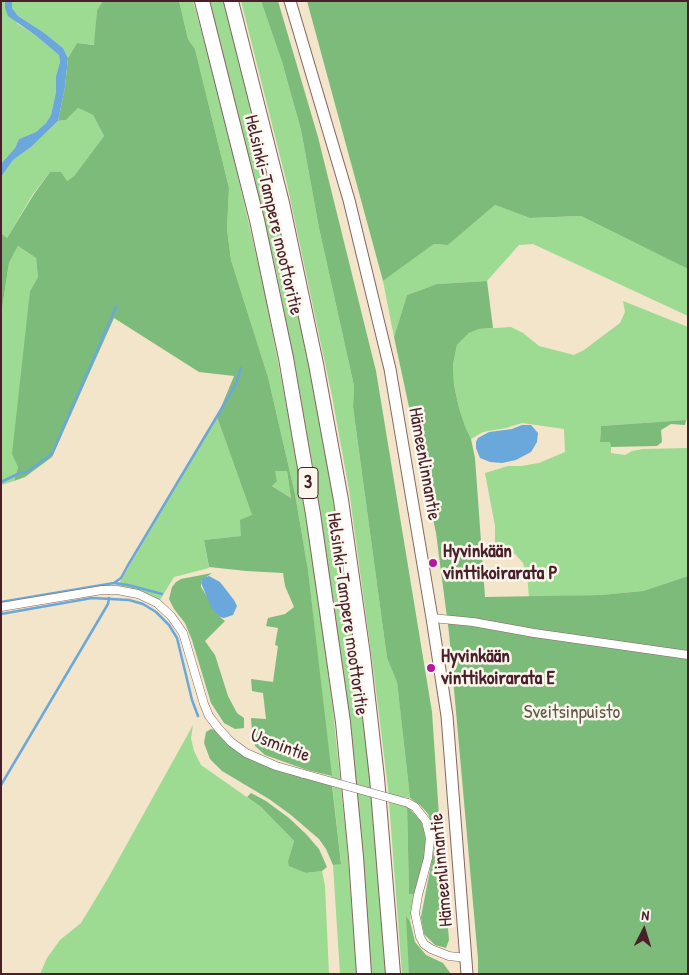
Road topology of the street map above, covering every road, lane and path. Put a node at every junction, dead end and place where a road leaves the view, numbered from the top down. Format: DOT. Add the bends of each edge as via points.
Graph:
graph roads {
  1 [pos="202,1"];
  2 [pos="231,1"];
  3 [pos="290,1"];
  4 [pos="1,607"];
  5 [pos="432,618"];
  6 [pos="688,656"];
  7 [pos="466,958"];
  8 [pos="364,974"];
  9 [pos="392,974"];
  10 [pos="467,974"];
  1 -- 8 [label="highway, Helsinki-Tampere moottoritie / 3" via="257,220 314,514 343,722"];
  2 -- 9 [label="highway, Helsinki-Tampere moottoritie / 3" via="282,203 341,500 377,778"];
  3 -- 5 [label="main road, Hämeenlinnantie" via="349,200 390,369"];
  4 -- 7 [label="street, Usmintie, bridge" via="102,590 138,594 157,603 183,632 210,716 231,742 246,754 276,766 408,802 415,807 426,821 430,838 415,913 420,938 431,949"];
  5 -- 6 [label="street"];
  5 -- 7 [label="main road, Hämeenlinnantie" via="447,716"];
  7 -- 10 [label="main road, Hämeenlinnantie"];
}
